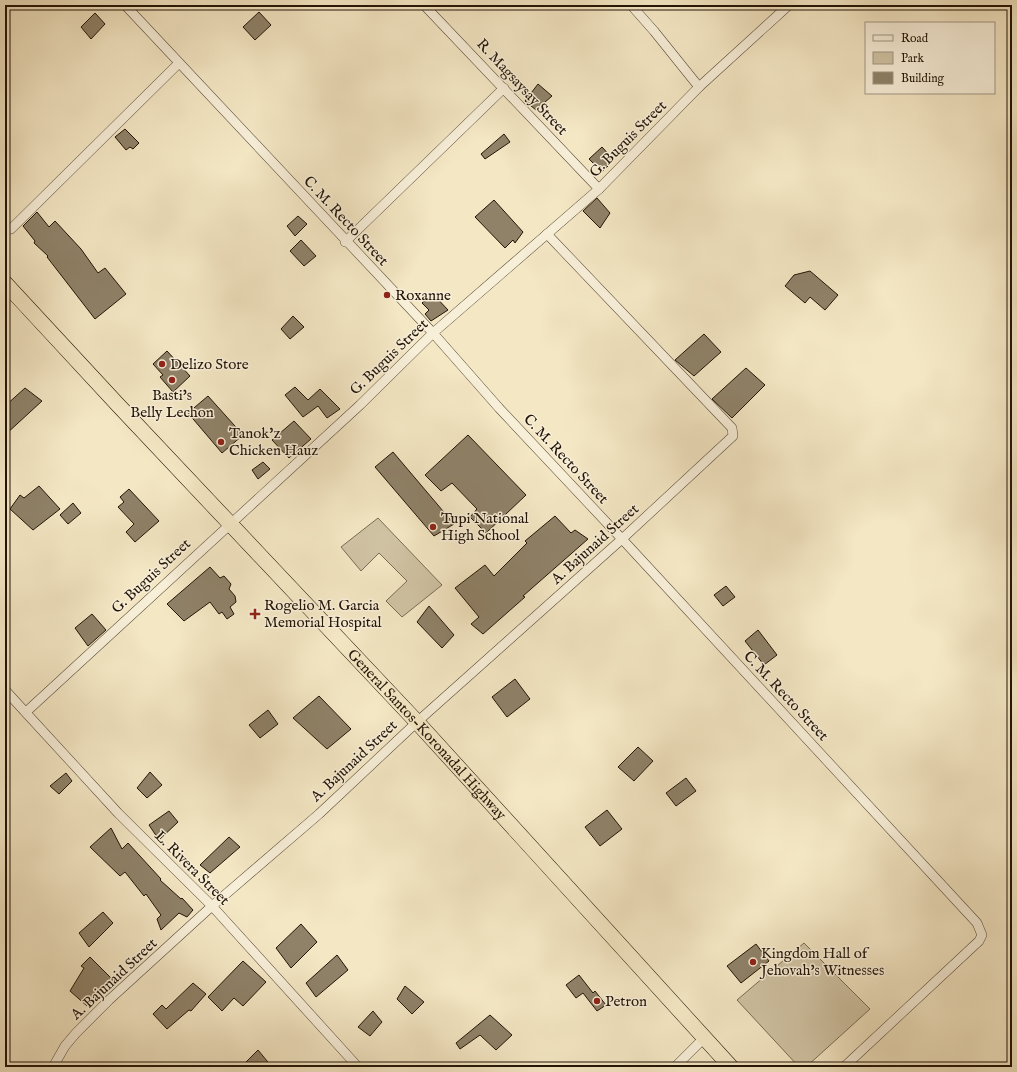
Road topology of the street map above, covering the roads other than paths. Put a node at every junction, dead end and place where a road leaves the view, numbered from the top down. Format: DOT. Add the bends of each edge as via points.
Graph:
graph roads {
  1 [pos="125,5"];
  2 [pos="424,5"];
  3 [pos="631,5"];
  4 [pos="789,5"];
  5 [pos="179,63"];
  6 [pos="700,87"];
  7 [pos="504,88"];
  8 [pos="598,189"];
  9 [pos="5,230"];
  10 [pos="547,234"];
  11 [pos="345,242"];
  12 [pos="5,283"];
  13 [pos="432,333"];
  14 [pos="230,522"];
  15 [pos="622,538"];
  16 [pos="5,690"];
  17 [pos="26,712"];
  18 [pos="417,722"];
  19 [pos="212,906"];
  20 [pos="704,1038"];
  21 [pos="53,1067"];
  22 [pos="358,1067"];
  23 [pos="675,1067"];
  24 [pos="731,1067"];
  25 [pos="844,1067"];
  1 -- 5 [label="street, C. M. Recto Street"];
  2 -- 7 [label="street, R. Magsaysay Street"];
  3 -- 6 [label="street"];
  4 -- 6 [label="street, G. Buguis Street"];
  5 -- 9 [label="street" via="11,229"];
  5 -- 11 [label="street, C. M. Recto Street"];
  6 -- 8 [label="street, G. Buguis Street"];
  7 -- 8 [label="street, R. Magsaysay Street"];
  7 -- 11 [label="street"];
  8 -- 10 [label="street, G. Buguis Street"];
  10 -- 13 [label="street, G. Buguis Street"];
  10 -- 15 [label="street, A. Bajunaid Street" via="734,433 732,438"];
  11 -- 13 [label="street, C. M. Recto Street"];
  12 -- 14 [label="highway, General Santos-Koronadal Highway"];
  13 -- 14 [label="street, G. Buguis Street" via="360,405"];
  13 -- 15 [label="street, C. M. Recto Street"];
  14 -- 17 [label="street, G. Buguis Street"];
  14 -- 18 [label="highway, General Santos-Koronadal Highway"];
  15 -- 18 [label="street, A. Bajunaid Street"];
  15 -- 25 [label="street, C. M. Recto Street" via="977,923 982,934 974,947"];
  16 -- 17 [label="street, L. Rivera Street"];
  17 -- 19 [label="street, L. Rivera Street" via="118,813"];
  18 -- 19 [label="street, A. Bajunaid Street" via="319,814"];
  18 -- 20 [label="highway, General Santos-Koronadal Highway"];
  19 -- 21 [label="street, A. Bajunaid Street" via="90,1019 65,1046"];
  19 -- 22 [label="street, L. Rivera Street"];
  20 -- 23 [label="street"];
  20 -- 24 [label="highway, General Santos-Koronadal Highway"];
}
